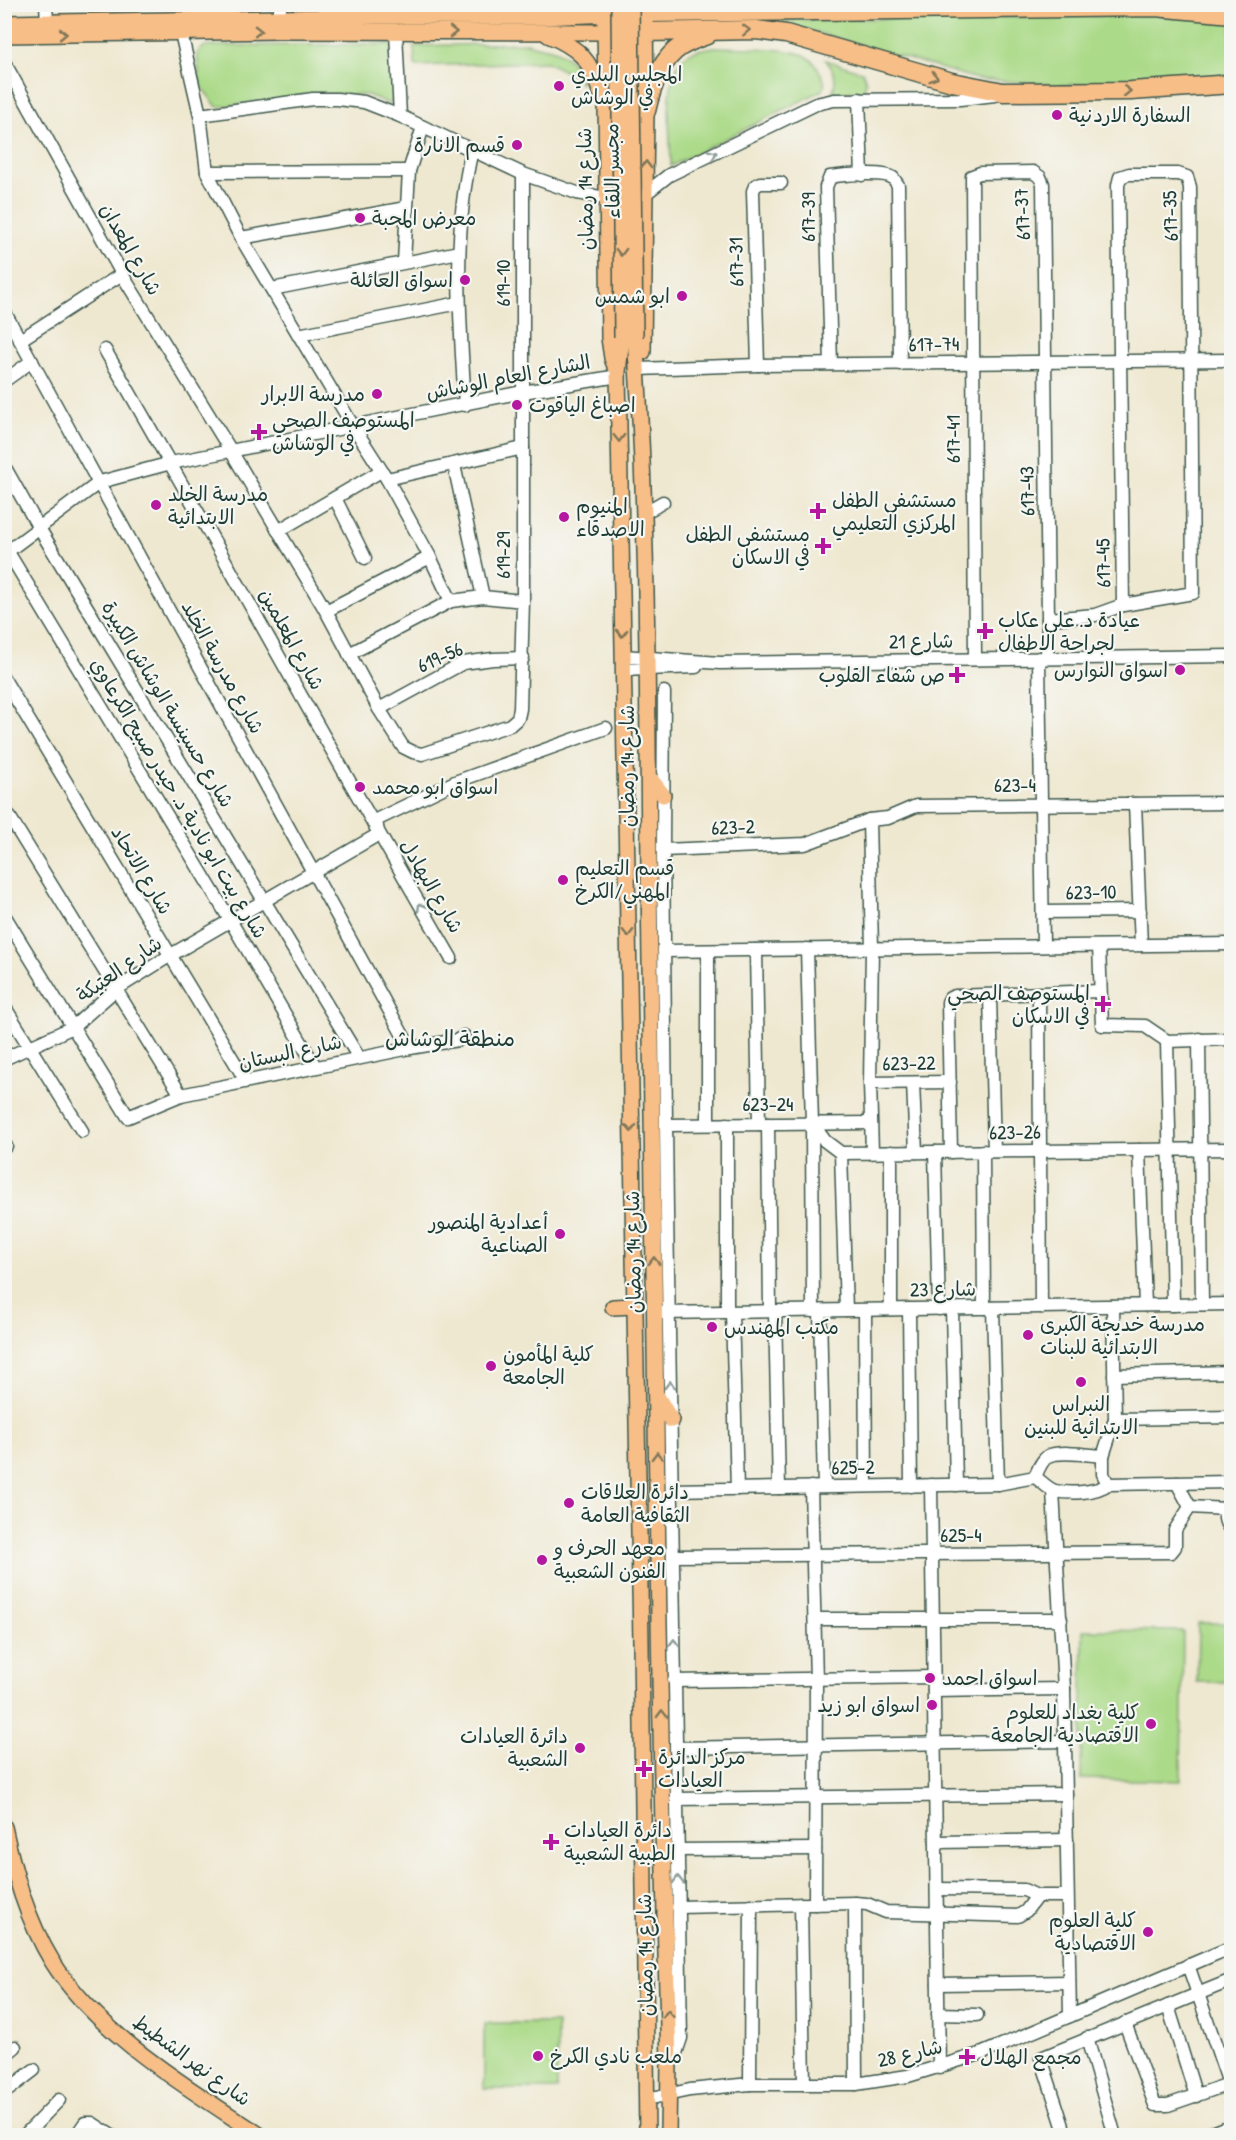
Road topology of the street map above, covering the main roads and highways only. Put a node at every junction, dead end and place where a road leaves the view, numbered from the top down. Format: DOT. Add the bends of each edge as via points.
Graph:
graph roads {
  1 [pos="570,4"];
  2 [pos="698,4"];
  3 [pos="1046,7"];
  4 [pos="610,9"];
  5 [pos="640,9"];
  6 [pos="389,10"];
  7 [pos="280,11"];
  8 [pos="1232,14"];
  9 [pos="4,23"];
  10 [pos="715,23"];
  11 [pos="542,24"];
  12 [pos="609,32"];
  13 [pos="642,32"];
  14 [pos="4,35"];
  15 [pos="1232,84"];
  16 [pos="604,111"];
  17 [pos="646,111"];
  18 [pos="628,338"];
  19 [pos="637,369"];
  20 [pos="618,374"];
  21 [pos="648,777"];
  22 [pos="663,795"];
  23 [pos="613,1306"];
  24 [pos="634,1306"];
  25 [pos="656,1395"];
  26 [pos="671,1420"];
  27 [pos="4,1827"];
  28 [pos="678,1914"];
  29 [pos="666,1940"];
  30 [pos="261,2136"];
  31 [pos="647,2136"];
  32 [pos="668,2136"];
  1 -- 11 [label="main road"];
  2 -- 10 [label="highway"];
  3 -- 8 [label="highway" via="1155,7"];
  3 -- 10 [label="highway"];
  4 -- 11 [label="main road"];
  4 -- 12 [label="main road, شارع 14 رمضان"];
  4 -- 18 [label="main road, مجسر اللقاء, one-way, bridge"];
  5 -- 10 [label="highway"];
  5 -- 13 [label="main road, شارع 14 رمضان"];
  5 -- 18 [label="main road, مجسر اللقاء, bridge"];
  6 -- 7 [label="main road"];
  6 -- 11 [label="main road"];
  7 -- 9 [label="main road"];
  10 -- 13 [label="highway"];
  10 -- 15 [label="highway, one-way" via="786,34 969,87 1020,93"];
  10 -- 17 [label="highway" via="670,56 650,93"];
  11 -- 12 [label="main road"];
  14 -- 11 [label="main road, one-way" via="396,32"];
  11 -- 16 [label="main road" via="588,62"];
  12 -- 16 [label="main road, شارع 14 رمضان"];
  13 -- 17 [label="main road, شارع 14 رمضان"];
  16 -- 20 [label="main road, شارع 14 رمضان" via="609,338"];
  19 -- 17 [label="main road, شارع 14 رمضان, one-way" via="644,338"];
  18 -- 19 [label="main road, شارع 14 رمضان"];
  18 -- 20 [label="main road, شارع 14 رمضان"];
  19 -- 21 [label="main road, شارع 14 رمضان" via="644,513"];
  20 -- 24 [label="main road, شارع 14 رمضان, one-way"];
  21 -- 22 [label="main road"];
  25 -- 21 [label="main road, شارع 14 رمضان, one-way" via="662,1313"];
  23 -- 24 [label="main road"];
  24 -- 31 [label="main road, شارع 14 رمضان"];
  25 -- 26 [label="main road"];
  29 -- 25 [label="main road, شارع 14 رمضان, one-way"];
  27 -- 30 [label="main road, شارع نهر الشطيط" via="31,1920 69,1985 142,2054"];
  28 -- 29 [label="main road"];
  32 -- 29 [label="main road, شارع 14 رمضان, one-way"];
}
